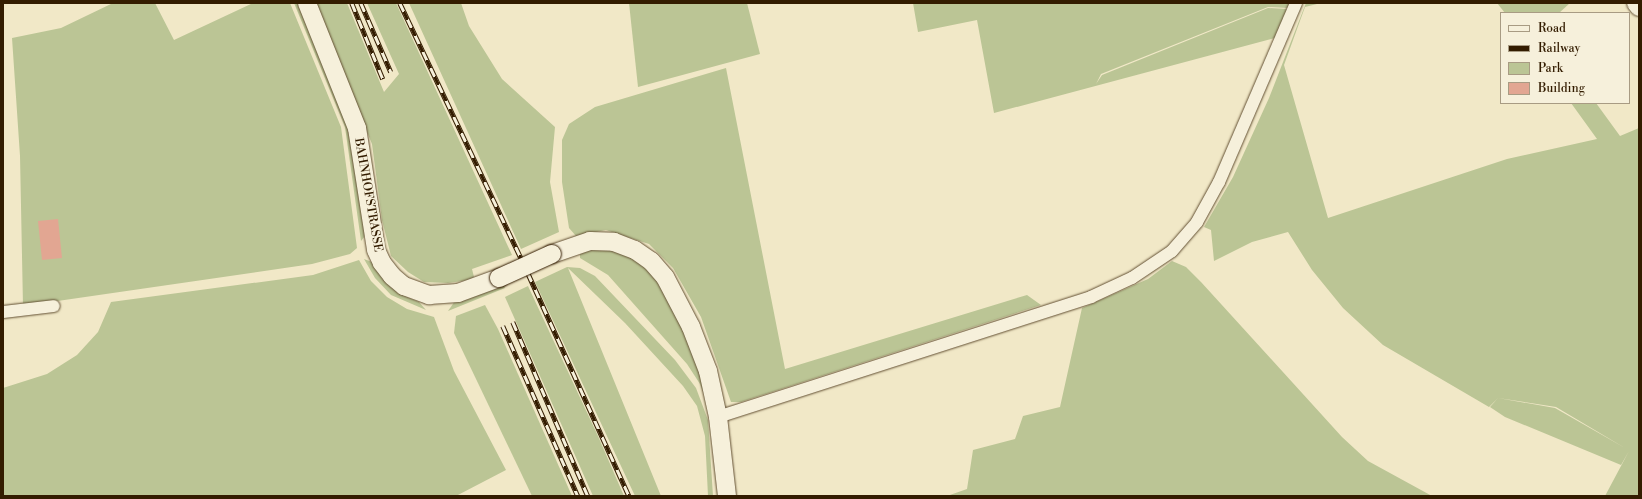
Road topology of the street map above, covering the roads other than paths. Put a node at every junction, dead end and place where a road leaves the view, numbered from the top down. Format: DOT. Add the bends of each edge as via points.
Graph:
graph roads {
  1 [pos="307,3"];
  2 [pos="1296,3"];
  3 [pos="1636,3"];
  4 [pos="1639,7"];
  5 [pos="54,306"];
  6 [pos="3,312"];
  7 [pos="718,417"];
  8 [pos="727,496"];
  1 -- 7 [label="main road, BAHNHOFSTRASSE, bridge" via="357,128 374,244 392,276 404,286 429,295 458,293 578,244 602,241 625,245 651,261 672,286 708,371"];
  2 -- 7 [label="street" via="1219,182 1197,222 1172,251 1132,278 1091,297"];
  3 -- 4 [label="main road"];
  5 -- 6 [label="street"];
  7 -- 8 [label="main road, BAHNHOFSTRASSE"];
}
